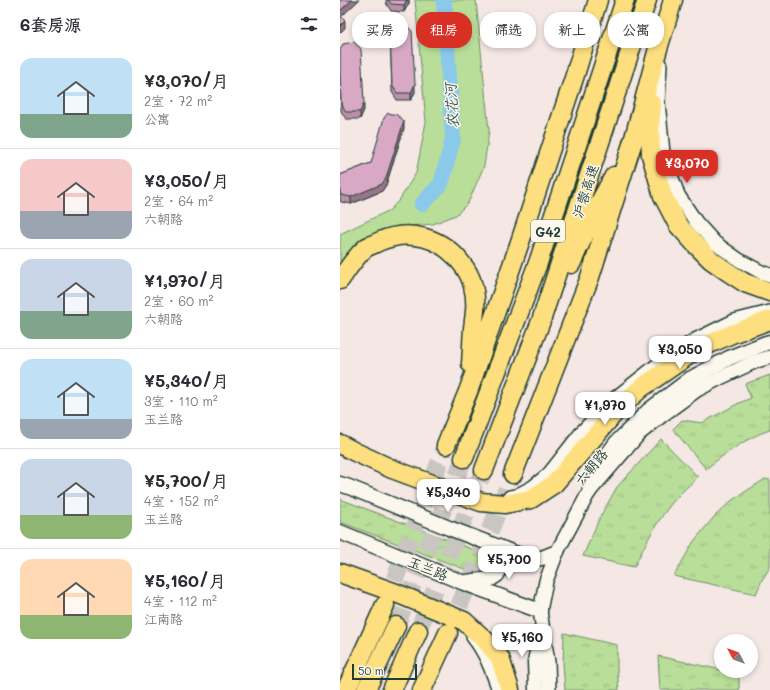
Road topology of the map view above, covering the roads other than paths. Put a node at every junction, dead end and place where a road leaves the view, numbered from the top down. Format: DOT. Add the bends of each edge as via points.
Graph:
graph roads {
  1 [pos="598,0"];
  2 [pos="625,0"];
  3 [pos="647,0"];
  4 [pos="674,0"];
  5 [pos="660,65"];
  6 [pos="634,138"];
  7 [pos="770,275"];
  8 [pos="340,280"];
  9 [pos="770,292"];
  10 [pos="770,312"];
  11 [pos="770,320"];
  12 [pos="541,321"];
  13 [pos="770,342"];
  14 [pos="770,357"];
  15 [pos="469,389"];
  16 [pos="340,444"];
  17 [pos="446,446"];
  18 [pos="464,458"];
  19 [pos="484,470"];
  20 [pos="513,474"];
  21 [pos="343,485"];
  22 [pos="444,488"];
  23 [pos="589,492"];
  24 [pos="340,532"];
  25 [pos="491,544"];
  26 [pos="557,552"];
  27 [pos="340,573"];
  28 [pos="464,583"];
  29 [pos="385,605"];
  30 [pos="437,609"];
  31 [pos="540,611"];
  32 [pos="396,626"];
  33 [pos="374,628"];
  34 [pos="542,628"];
  35 [pos="418,631"];
  36 [pos="448,633"];
  37 [pos="340,688"];
  38 [pos="346,690"];
  39 [pos="366,690"];
  40 [pos="392,690"];
  41 [pos="422,690"];
  42 [pos="499,690"];
  43 [pos="510,690"];
  44 [pos="536,690"];
  45 [pos="550,690"];
  1 -- 15 [label="highway" via="520,242"];
  2 -- 18 [label="highway, 沪蓉高速 / G42" via="538,262"];
  3 -- 12 [label="highway, 沪蓉高速 / G42"];
  4 -- 5 [label="highway"];
  4 -- 6 [label="highway"];
  5 -- 7 [label="street" via="658,102 663,153 678,195 696,222 715,243 739,260"];
  5 -- 9 [label="highway" via="650,127 651,155 663,196 678,225 711,260 745,283"];
  6 -- 12 [label="highway"];
  6 -- 20 [label="highway" via="590,277"];
  8 -- 15 [label="highway" via="367,248 385,239 411,235 427,238 449,250 458,258 473,285 476,306"];
  10 -- 22 [label="street" via="734,321 695,340 656,366 609,403 549,474 533,487 516,496 499,498 479,497"];
  11 -- 22 [label="highway" via="696,350 641,388 618,409 554,484 531,499 505,504 481,502"];
  12 -- 19 [label="highway, 沪蓉高速 / G42"];
  13 -- 23 [label="main road" via="729,358 690,379 649,410 616,443 597,469"];
  14 -- 23 [label="street, 六朝路" via="754,362 697,390 664,414 639,434"];
  15 -- 17 [label="highway"];
  16 -- 22 [label="highway" via="392,469"];
  21 -- 25 [label="main road"];
  23 -- 26 [label="street, 六朝路"];
  24 -- 28 [label="main road, 玉兰路"];
  25 -- 26 [label="main road" via="530,559 542,558"];
  25 -- 28 [label="main road" via="500,558 497,575 490,579"];
  26 -- 31 [label="street, 六朝路" via="546,581"];
  27 -- 30 [label="highway"];
  28 -- 31 [label="main road, 玉兰路"];
  29 -- 33 [label="highway"];
  30 -- 42 [label="street" via="475,640 490,666"];
  30 -- 43 [label="highway" via="464,621 485,640 500,658"];
  31 -- 34 [label="street, 六朝路"];
  32 -- 39 [label="highway"];
  33 -- 37 [label="highway"];
  33 -- 38 [label="highway"];
  34 -- 44 [label="main road" via="535,661"];
  34 -- 45 [label="street, 六朝路"];
  35 -- 40 [label="highway"];
  36 -- 41 [label="highway"];
}
